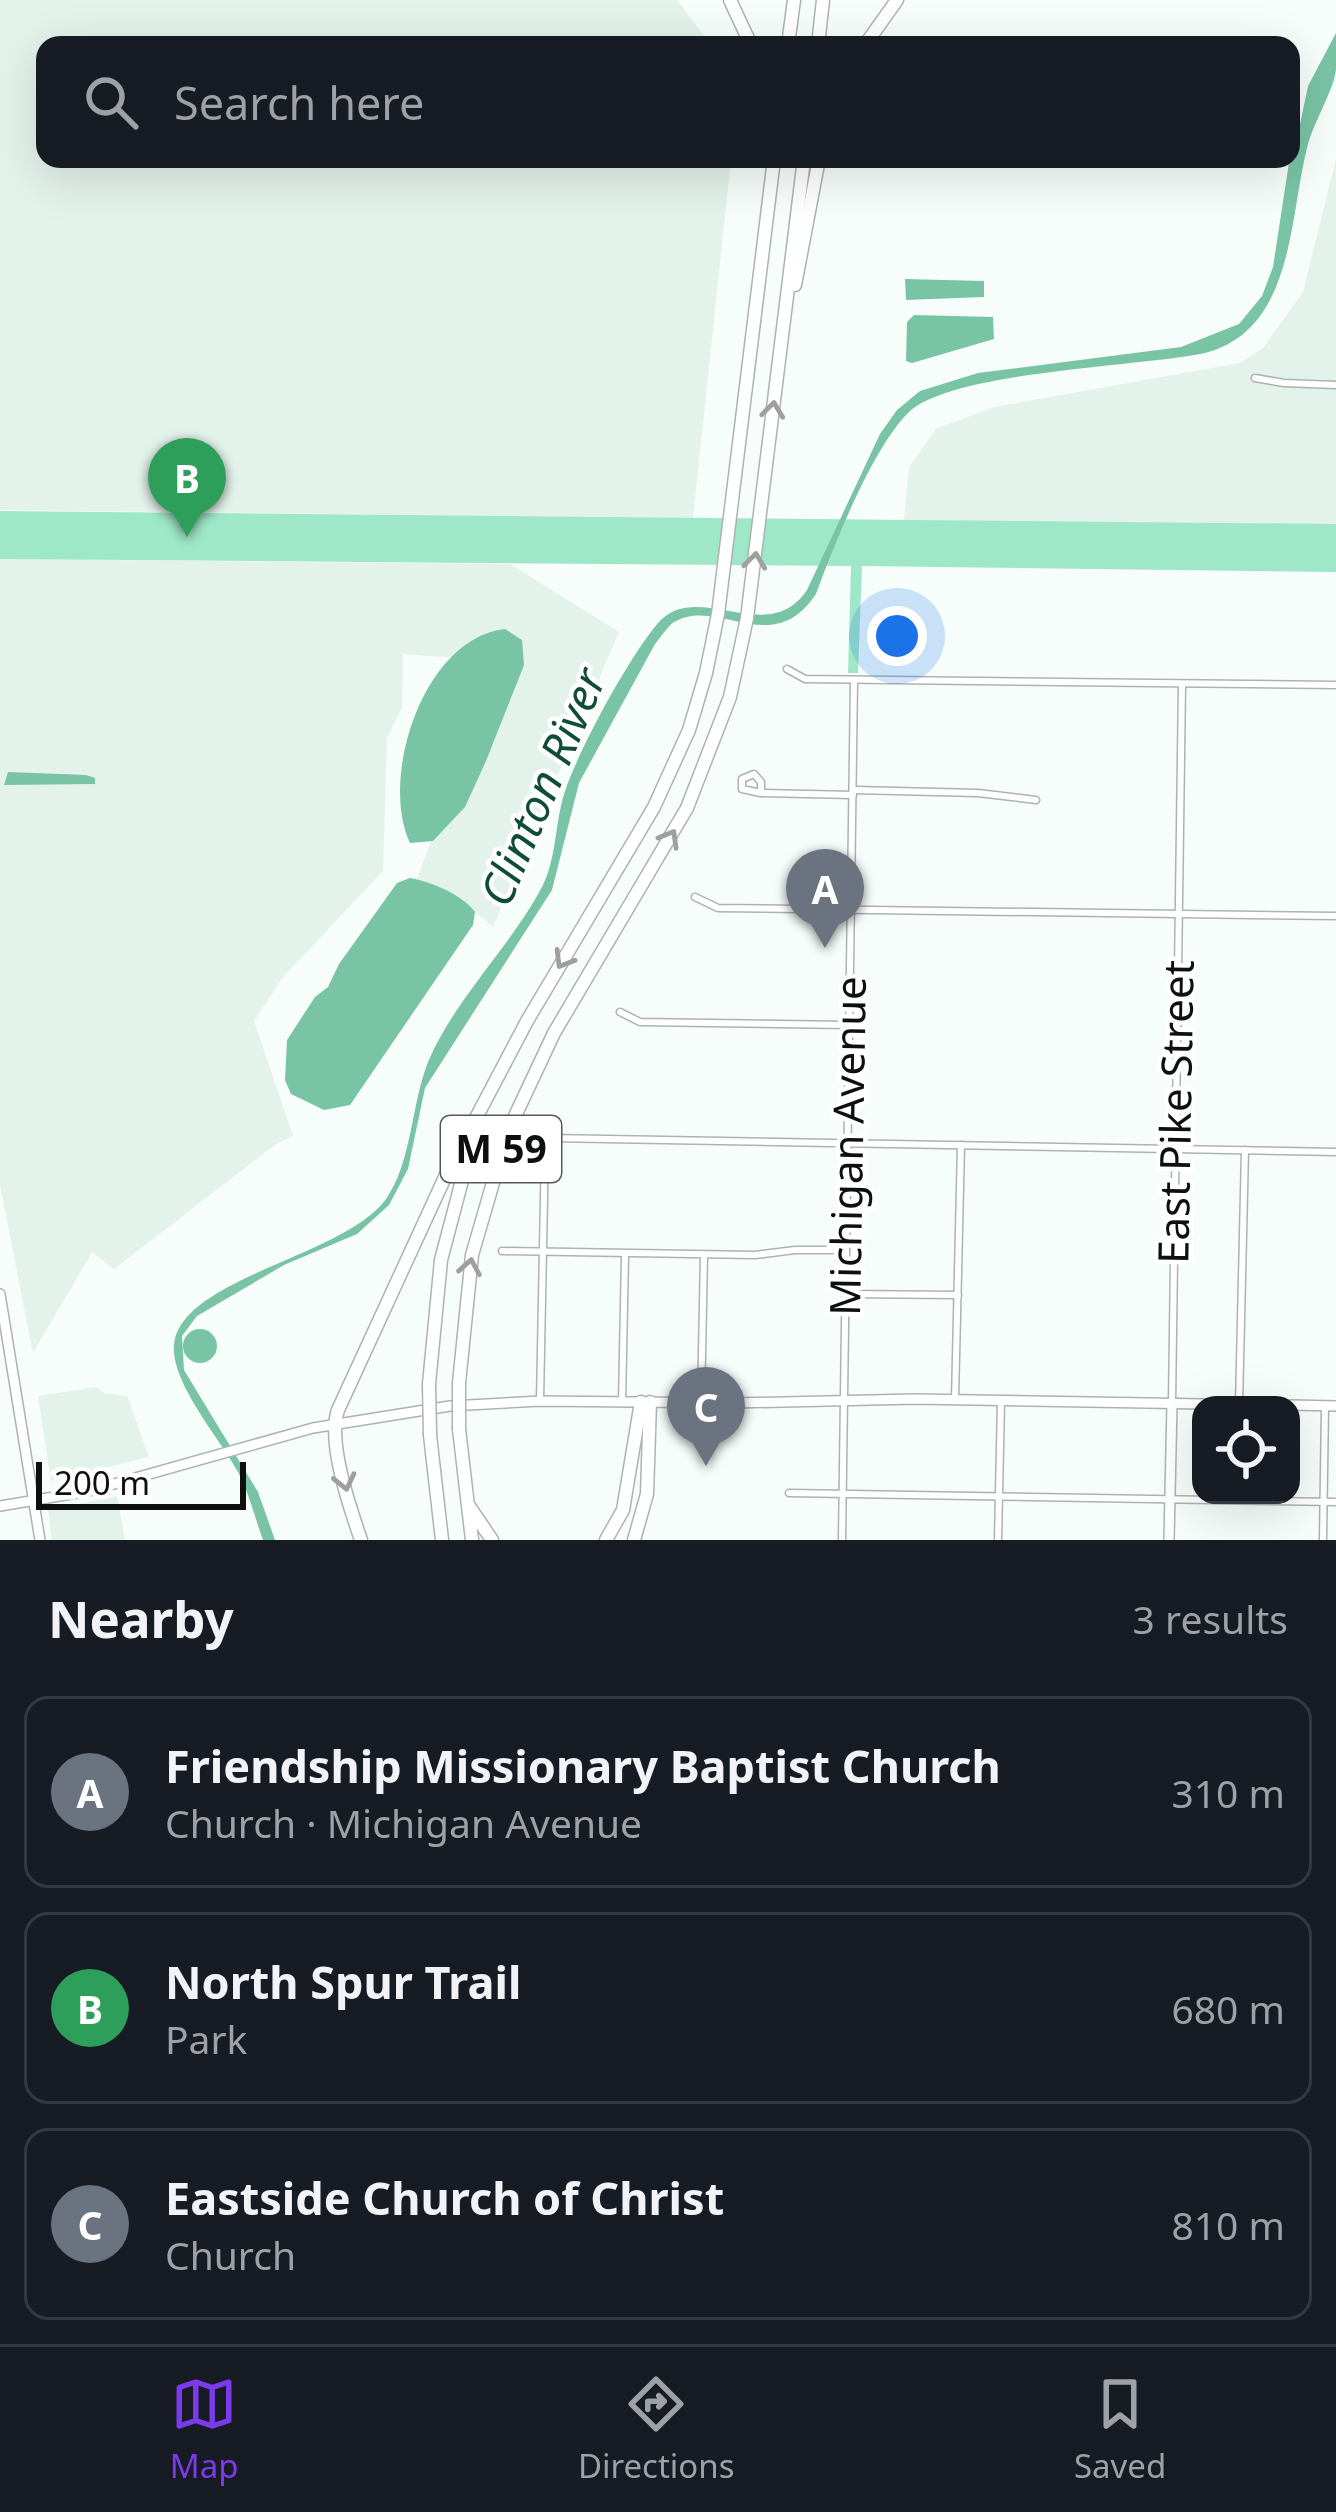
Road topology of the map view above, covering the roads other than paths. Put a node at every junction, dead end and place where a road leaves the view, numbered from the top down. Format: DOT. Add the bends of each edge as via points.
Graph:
graph roads {
  1 [pos="730,0"];
  2 [pos="794,0"];
  3 [pos="824,0"];
  4 [pos="896,0"];
  5 [pos="748,36"];
  6 [pos="789,36"];
  7 [pos="819,36"];
  8 [pos="871,36"];
  9 [pos="769,168"];
  10 [pos="803,168"];
  11 [pos="817,168"];
  12 [pos="787,295"];
  13 [pos="1256,378"];
  14 [pos="1336,385"];
  15 [pos="787,669"];
  16 [pos="854,680"];
  17 [pos="1182,684"];
  18 [pos="1336,686"];
  19 [pos="853,792"];
  20 [pos="761,794"];
  21 [pos="1036,800"];
  22 [pos="695,897"];
  23 [pos="851,910"];
  24 [pos="1178,914"];
  25 [pos="1336,916"];
  26 [pos="620,1012"];
  27 [pos="849,1025"];
  28 [pos="492,1090"];
  29 [pos="848,1143"];
  30 [pos="961,1145"];
  31 [pos="1175,1149"];
  32 [pos="1245,1150"];
  33 [pos="1336,1152"];
  34 [pos="846,1250"];
  35 [pos="502,1251"];
  36 [pos="543,1252"];
  37 [pos="625,1254"];
  38 [pos="704,1255"];
  39 [pos="0,1294"];
  40 [pos="845,1294"];
  41 [pos="958,1295"];
  42 [pos="1239,1396"];
  43 [pos="844,1400"];
  44 [pos="955,1400"];
  45 [pos="540,1401"];
  46 [pos="1001,1401"];
  47 [pos="622,1402"];
  48 [pos="646,1402"];
  49 [pos="701,1403"];
  50 [pos="1172,1404"];
  51 [pos="1192,1404"];
  52 [pos="1330,1406"];
  53 [pos="334,1424"];
  54 [pos="789,1492"];
  55 [pos="842,1493"];
  56 [pos="999,1496"];
  57 [pos="1170,1499"];
  58 [pos="35,1502"];
  59 [pos="1323,1502"];
  60 [pos="1336,1502"];
  61 [pos="467,1503"];
  62 [pos="0,1506"];
  63 [pos="40,1540"];
  64 [pos="362,1540"];
  65 [pos="442,1540"];
  66 [pos="472,1540"];
  67 [pos="492,1540"];
  68 [pos="606,1540"];
  69 [pos="634,1540"];
  70 [pos="842,1540"];
  71 [pos="998,1540"];
  72 [pos="1169,1540"];
  73 [pos="1322,1540"];
  1 -- 5 [label="highway"];
  2 -- 6 [label="highway"];
  3 -- 7 [label="highway"];
  4 -- 8 [label="highway"];
  9 -- 28 [label="highway, M 59, one-way" via="720,595 695,712 664,788"];
  10 -- 12 [label="highway, M 59"];
  11 -- 12 [label="highway"];
  61 -- 12 [label="highway, M 59, one-way, bridge" via="459,1383 472,1255 508,1131 554,1033 695,791 719,733 744,639"];
  13 -- 14 [label="street"];
  15 -- 16 [label="street" via="803,679"];
  16 -- 17 [label="street"];
  16 -- 19 [label="street, Michigan Avenue"];
  17 -- 18 [label="street"];
  17 -- 24 [label="street, East Pike Street"];
  19 -- 20 [label="street"];
  19 -- 21 [label="street"];
  19 -- 23 [label="street, Michigan Avenue"];
  22 -- 23 [label="street" via="718,908"];
  23 -- 24 [label="street"];
  23 -- 27 [label="street, Michigan Avenue"];
  24 -- 25 [label="street"];
  24 -- 31 [label="street, East Pike Street"];
  26 -- 27 [label="street" via="640,1022"];
  27 -- 29 [label="street, Michigan Avenue"];
  28 -- 53 [label="highway"];
  28 -- 65 [label="highway, M 59, bridge" via="465,1162 433,1315 430,1435"];
  29 -- 30 [label="street"];
  29 -- 34 [label="street, Michigan Avenue"];
  29 -- 36 [label="street" via="548,1140"];
  30 -- 31 [label="street"];
  30 -- 41 [label="street"];
  31 -- 32 [label="street"];
  31 -- 50 [label="street, East Pike Street"];
  32 -- 33 [label="street"];
  32 -- 42 [label="street"];
  34 -- 38 [label="street"];
  34 -- 40 [label="street, Michigan Avenue"];
  35 -- 36 [label="street"];
  36 -- 37 [label="street"];
  36 -- 45 [label="street"];
  37 -- 38 [label="street"];
  37 -- 47 [label="street"];
  38 -- 49 [label="street"];
  39 -- 58 [label="main road"];
  40 -- 41 [label="street"];
  40 -- 43 [label="street, Michigan Avenue"];
  41 -- 44 [label="street"];
  43 -- 44 [label="main road"];
  43 -- 49 [label="main road"];
  43 -- 55 [label="street, Michigan Avenue"];
  44 -- 46 [label="main road"];
  45 -- 47 [label="main road"];
  45 -- 53 [label="main road"];
  46 -- 50 [label="main road"];
  46 -- 56 [label="street"];
  47 -- 48 [label="main road"];
  48 -- 49 [label="main road"];
  48 -- 68 [label="highway" via="626,1499"];
  48 -- 69 [label="highway" via="647,1495"];
  50 -- 51 [label="main road"];
  50 -- 57 [label="main road, East Pike Street"];
  52 -- 59 [label="street"];
  53 -- 58 [label="main road"];
  53 -- 64 [label="highway, one-way"];
  54 -- 55 [label="street"];
  55 -- 56 [label="street"];
  55 -- 70 [label="street, Michigan Avenue"];
  56 -- 57 [label="street"];
  56 -- 71 [label="street"];
  57 -- 59 [label="street"];
  57 -- 72 [label="main road, East Pike Street"];
  58 -- 62 [label="main road"];
  58 -- 63 [label="main road"];
  59 -- 60 [label="street"];
  59 -- 73 [label="street"];
  61 -- 66 [label="highway, M 59"];
  61 -- 67 [label="highway"];
}
